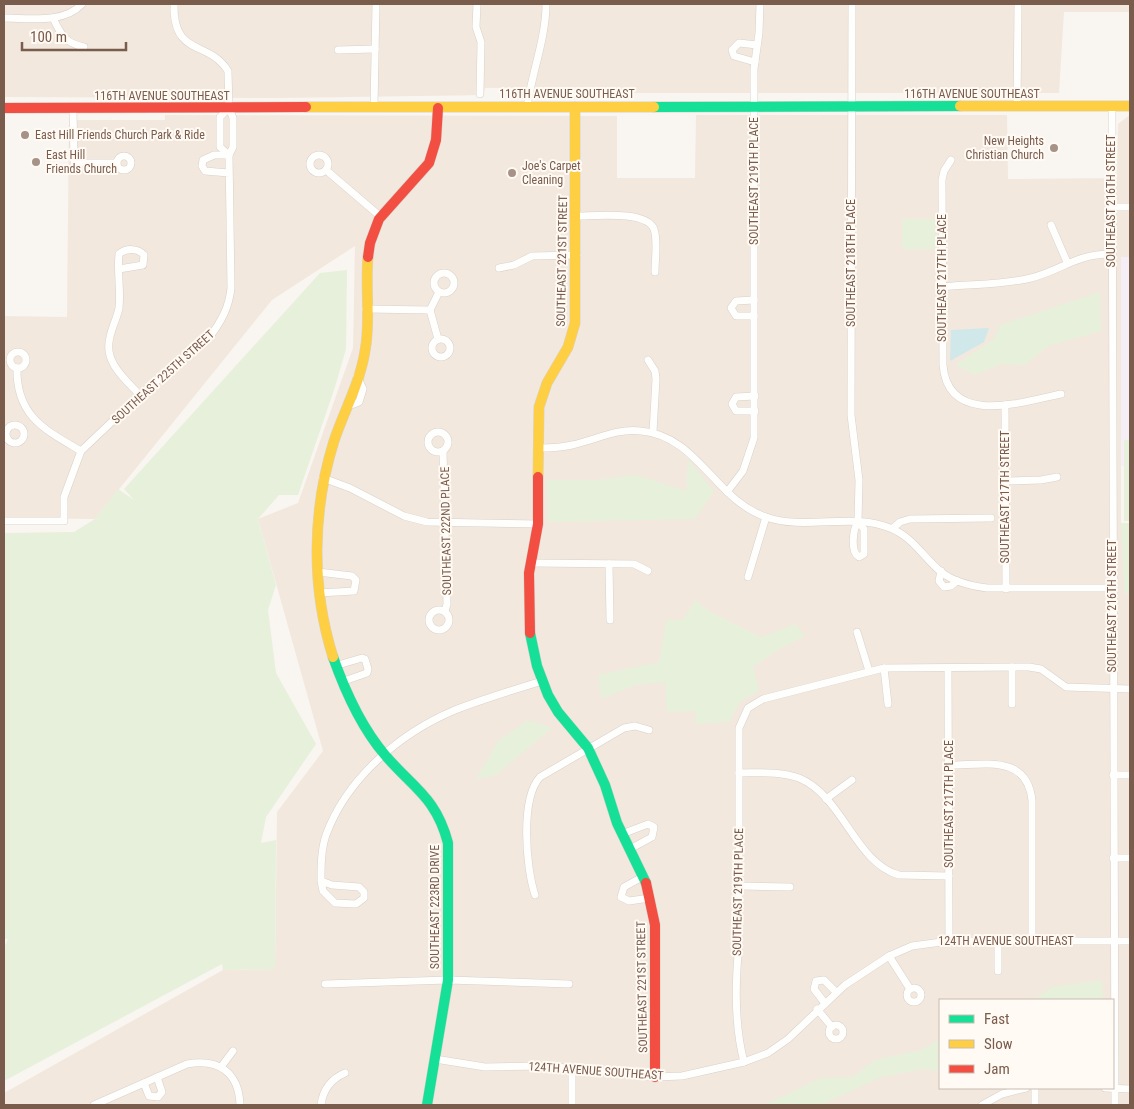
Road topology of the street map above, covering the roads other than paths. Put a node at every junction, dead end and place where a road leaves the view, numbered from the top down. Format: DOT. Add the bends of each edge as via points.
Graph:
graph roads {
  1 [pos="82,4"];
  2 [pos="174,4"];
  3 [pos="376,4"];
  4 [pos="477,4"];
  5 [pos="546,4"];
  6 [pos="760,4"];
  7 [pos="852,4"];
  8 [pos="1018,4"];
  9 [pos="4,18"];
  10 [pos="53,18"];
  11 [pos="757,45"];
  12 [pos="84,48"];
  13 [pos="375,49"];
  14 [pos="338,50"];
  15 [pos="754,62"];
  16 [pos="480,94"];
  17 [pos="754,105"];
  18 [pos="1017,106"];
  19 [pos="1112,106"];
  20 [pos="1130,106"];
  21 [pos="374,107"];
  22 [pos="527,107"];
  23 [pos="575,107"];
  24 [pos="851,107"];
  25 [pos="4,108"];
  26 [pos="73,108"];
  27 [pos="229,108"];
  28 [pos="438,108"];
  29 [pos="229,155"];
  30 [pos="951,160"];
  31 [pos="116,163"];
  32 [pos="326,170"];
  33 [pos="229,173"];
  34 [pos="1111,207"];
  35 [pos="1130,207"];
  36 [pos="576,216"];
  37 [pos="381,217"];
  38 [pos="1051,225"];
  39 [pos="1111,254"];
  40 [pos="576,255"];
  41 [pos="1066,262"];
  42 [pos="499,268"];
  43 [pos="119,270"];
  44 [pos="655,272"];
  45 [pos="942,287"];
  46 [pos="439,292"];
  47 [pos="754,300"];
  48 [pos="366,309"];
  49 [pos="430,310"];
  50 [pos="754,316"];
  51 [pos="438,339"];
  52 [pos="648,360"];
  53 [pos="17,368"];
  54 [pos="1061,394"];
  55 [pos="140,395"];
  56 [pos="754,396"];
  57 [pos="1005,405"];
  58 [pos="755,411"];
  59 [pos="32,420"];
  60 [pos="22,428"];
  61 [pos="653,432"];
  62 [pos="538,448"];
  63 [pos="444,450"];
  64 [pos="81,452"];
  65 [pos="1057,477"];
  66 [pos="323,478"];
  67 [pos="1006,481"];
  68 [pos="727,492"];
  69 [pos="766,517"];
  70 [pos="991,518"];
  71 [pos="4,521"];
  72 [pos="858,522"];
  73 [pos="446,523"];
  74 [pos="538,524"];
  75 [pos="892,528"];
  76 [pos="531,563"];
  77 [pos="609,564"];
  78 [pos="648,571"];
  79 [pos="318,572"];
  80 [pos="941,572"];
  81 [pos="748,577"];
  82 [pos="957,581"];
  83 [pos="1113,588"];
  84 [pos="1006,589"];
  85 [pos="319,593"];
  86 [pos="445,612"];
  87 [pos="610,620"];
  88 [pos="857,632"];
  89 [pos="338,665"];
  90 [pos="1012,667"];
  91 [pos="884,668"];
  92 [pos="948,668"];
  93 [pos="869,671"];
  94 [pos="542,680"];
  95 [pos="344,681"];
  96 [pos="1113,689"];
  97 [pos="1130,689"];
  98 [pos="888,704"];
  99 [pos="1012,704"];
  100 [pos="649,730"];
  101 [pos="588,748"];
  102 [pos="384,754"];
  103 [pos="950,765"];
  104 [pos="739,773"];
  105 [pos="1113,775"];
  106 [pos="1130,775"];
  107 [pos="852,780"];
  108 [pos="826,798"];
  109 [pos="622,834"];
  110 [pos="630,849"];
  111 [pos="1113,858"];
  112 [pos="1130,858"];
  113 [pos="644,876"];
  114 [pos="949,876"];
  115 [pos="321,881"];
  116 [pos="740,886"];
  117 [pos="790,887"];
  118 [pos="534,894"];
  119 [pos="650,898"];
  120 [pos="949,941"];
  121 [pos="998,941"];
  122 [pos="1032,941"];
  123 [pos="1113,941"];
  124 [pos="1130,941"];
  125 [pos="889,956"];
  126 [pos="998,972"];
  127 [pos="448,980"];
  128 [pos="325,984"];
  129 [pos="569,984"];
  130 [pos="910,990"];
  131 [pos="836,992"];
  132 [pos="1114,999"];
  133 [pos="824,1002"];
  134 [pos="817,1009"];
  135 [pos="1114,1015"];
  136 [pos="832,1027"];
  137 [pos="233,1051"];
  138 [pos="435,1058"];
  139 [pos="744,1062"];
  140 [pos="221,1067"];
  141 [pos="572,1067"];
  142 [pos="345,1073"];
  143 [pos="655,1077"];
  144 [pos="157,1078"];
  145 [pos="144,1083"];
  146 [pos="1130,1088"];
  147 [pos="1022,1089"];
  148 [pos="1035,1089"];
  149 [pos="1115,1089"];
  150 [pos="94,1105"];
  151 [pos="240,1105"];
  152 [pos="321,1105"];
  153 [pos="427,1105"];
  154 [pos="572,1105"];
  155 [pos="982,1105"];
  156 [pos="1035,1105"];
  157 [pos="1115,1105"];
  1 -- 10 [label="street"];
  2 -- 27 [label="street, SOUTHEAST 225TH STREET" via="175,26 180,37 228,71"];
  3 -- 13 [label="street"];
  4 -- 16 [label="street" via="476,27 481,42"];
  5 -- 22 [label="street" via="544,30"];
  6 -- 11 [label="street, SOUTHEAST 219TH PLACE"];
  7 -- 24 [label="street, SOUTHEAST 218TH PLACE"];
  8 -- 18 [label="street"];
  9 -- 10 [label="street"];
  10 -- 12 [label="street" via="63,38"];
  11 -- 15 [label="street, SOUTHEAST 219TH PLACE"];
  11 -- 15 [label="street" via="739,43 732,50 734,56"];
  13 -- 14 [label="street"];
  13 -- 21 [label="street"];
  15 -- 17 [label="street, SOUTHEAST 219TH PLACE"];
  17 -- 23 [label="street, 116TH AVENUE SOUTHEAST"];
  17 -- 24 [label="street, 116TH AVENUE SOUTHEAST"];
  17 -- 47 [label="street, SOUTHEAST 219TH PLACE"];
  18 -- 19 [label="street, 116TH AVENUE SOUTHEAST"];
  18 -- 24 [label="street, 116TH AVENUE SOUTHEAST"];
  19 -- 20 [label="street, 116TH AVENUE SOUTHEAST"];
  19 -- 34 [label="street, SOUTHEAST 216TH STREET"];
  21 -- 27 [label="street, 116TH AVENUE SOUTHEAST"];
  21 -- 28 [label="street, 116TH AVENUE SOUTHEAST"];
  22 -- 23 [label="street, 116TH AVENUE SOUTHEAST"];
  22 -- 28 [label="street, 116TH AVENUE SOUTHEAST"];
  23 -- 36 [label="street, SOUTHEAST 221ST STREET"];
  24 -- 72 [label="street, SOUTHEAST 218TH PLACE" via="850,415 859,480"];
  25 -- 26 [label="street, 116TH AVENUE SOUTHEAST"];
  26 -- 27 [label="street, 116TH AVENUE SOUTHEAST"];
  26 -- 31 [label="street" via="74,163"];
  27 -- 29 [label="street, SOUTHEAST 225TH STREET" via="233,118 233,146"];
  27 -- 29 [label="street, SOUTHEAST 225TH STREET" via="220,117 220,147"];
  28 -- 37 [label="street, SOUTHEAST 223RD DRIVE" via="436,142 425,170"];
  29 -- 33 [label="street, SOUTHEAST 225TH STREET"];
  29 -- 33 [label="street" via="209,156 202,162 209,172"];
  30 -- 45 [label="street, SOUTHEAST 217TH PLACE" via="942,180"];
  32 -- 37 [label="street"];
  33 -- 55 [label="street, SOUTHEAST 225TH STREET" via="231,288 227,308 211,336"];
  34 -- 35 [label="street"];
  34 -- 39 [label="street, SOUTHEAST 216TH STREET"];
  36 -- 40 [label="street, SOUTHEAST 221ST STREET"];
  36 -- 44 [label="street" via="635,217 650,222 655,232"];
  37 -- 48 [label="street, SOUTHEAST 223RD DRIVE" via="370,244"];
  38 -- 41 [label="street"];
  39 -- 41 [label="street" via="1086,255"];
  39 -- 83 [label="street, SOUTHEAST 216TH STREET"];
  40 -- 42 [label="street" via="532,256"];
  40 -- 62 [label="street, SOUTHEAST 221ST STREET" via="575,323 568,347 542,394"];
  41 -- 45 [label="street" via="1028,279"];
  43 -- 55 [label="street" via="119,304 108,346 113,366"];
  45 -- 57 [label="street, SOUTHEAST 217TH PLACE" via="943,372 947,383 967,403"];
  46 -- 49 [label="street"];
  47 -- 50 [label="street, SOUTHEAST 219TH PLACE"];
  47 -- 50 [label="street" via="736,301 731,308 736,316"];
  48 -- 49 [label="street"];
  48 -- 66 [label="street, SOUTHEAST 223RD DRIVE" via="365,350"];
  49 -- 51 [label="street"];
  50 -- 56 [label="street, SOUTHEAST 219TH PLACE"];
  52 -- 61 [label="street" via="656,379"];
  53 -- 59 [label="street" via="19,392"];
  54 -- 57 [label="street"];
  55 -- 64 [label="street, SOUTHEAST 225TH STREET"];
  56 -- 58 [label="street, SOUTHEAST 219TH PLACE"];
  56 -- 58 [label="street" via="736,397 732,404 736,411"];
  57 -- 67 [label="street, SOUTHEAST 217TH STREET"];
  58 -- 68 [label="street, SOUTHEAST 219TH PLACE" via="750,454 743,471"];
  59 -- 60 [label="street"];
  59 -- 64 [label="street"];
  61 -- 62 [label="street" via="628,430 572,445"];
  61 -- 68 [label="street" via="683,446"];
  62 -- 74 [label="street, SOUTHEAST 221ST STREET"];
  63 -- 73 [label="street, SOUTHEAST 222ND PLACE"];
  64 -- 71 [label="street" via="64,497 64,521"];
  65 -- 67 [label="street"];
  66 -- 73 [label="street" via="404,516"];
  66 -- 79 [label="street, SOUTHEAST 223RD DRIVE"];
  67 -- 84 [label="street, SOUTHEAST 217TH STREET"];
  68 -- 69 [label="street" via="741,504"];
  69 -- 72 [label="street" via="793,522"];
  69 -- 81 [label="street"];
  70 -- 75 [label="street" via="910,519"];
  72 -- 75 [label="street"];
  73 -- 74 [label="street"];
  73 -- 86 [label="street, SOUTHEAST 222ND PLACE"];
  74 -- 76 [label="street, SOUTHEAST 221ST STREET"];
  75 -- 80 [label="street" via="915,543"];
  76 -- 77 [label="street"];
  76 -- 94 [label="street, SOUTHEAST 221ST STREET" via="530,637"];
  77 -- 78 [label="street" via="634,564"];
  77 -- 87 [label="street"];
  79 -- 85 [label="street, SOUTHEAST 223RD DRIVE"];
  79 -- 85 [label="street" via="352,576 356,580 354,591"];
  80 -- 82 [label="street"];
  80 -- 82 [label="street" via="940,581 944,587"];
  82 -- 84 [label="street"];
  83 -- 84 [label="street"];
  83 -- 96 [label="street, SOUTHEAST 216TH STREET"];
  85 -- 89 [label="street, SOUTHEAST 223RD DRIVE"];
  88 -- 93 [label="street"];
  89 -- 95 [label="street, SOUTHEAST 223RD DRIVE"];
  89 -- 95 [label="street" via="365,659 367,673"];
  90 -- 92 [label="street"];
  90 -- 96 [label="street" via="1041,669 1066,687"];
  90 -- 99 [label="street"];
  91 -- 92 [label="street"];
  91 -- 93 [label="street"];
  91 -- 98 [label="street"];
  92 -- 103 [label="street, SOUTHEAST 217TH PLACE"];
  93 -- 104 [label="street, SOUTHEAST 219TH PLACE" via="763,699 748,708 740,720"];
  94 -- 101 [label="street, SOUTHEAST 221ST STREET" via="558,712"];
  94 -- 102 [label="street" via="447,714"];
  95 -- 102 [label="street, SOUTHEAST 223RD DRIVE" via="371,736"];
  96 -- 97 [label="street"];
  96 -- 105 [label="street, SOUTHEAST 216TH STREET"];
  100 -- 101 [label="street" via="630,726"];
  101 -- 109 [label="street, SOUTHEAST 221ST STREET"];
  101 -- 118 [label="street" via="540,777 532,789 528,810 528,861"];
  102 -- 115 [label="street" via="354,787 326,835"];
  102 -- 127 [label="street, SOUTHEAST 223RD DRIVE" via="428,797 440,813 445,827 448,843"];
  103 -- 114 [label="street, SOUTHEAST 217TH PLACE"];
  103 -- 122 [label="street" via="1002,765 1016,769 1025,777 1032,801"];
  104 -- 108 [label="street" via="789,775 808,782"];
  104 -- 116 [label="street, SOUTHEAST 219TH PLACE"];
  105 -- 106 [label="street"];
  105 -- 111 [label="street, SOUTHEAST 216TH STREET"];
  107 -- 108 [label="street"];
  108 -- 114 [label="street" via="884,869 899,875"];
  109 -- 110 [label="street, SOUTHEAST 221ST STREET"];
  109 -- 110 [label="street" via="648,824 654,827 652,837"];
  110 -- 113 [label="street, SOUTHEAST 221ST STREET"];
  111 -- 112 [label="street"];
  111 -- 123 [label="street, SOUTHEAST 216TH STREET"];
  113 -- 119 [label="street, SOUTHEAST 221ST STREET"];
  113 -- 119 [label="street" via="624,887 621,897 629,901"];
  114 -- 120 [label="street, SOUTHEAST 217TH PLACE"];
  115 -- 115 [label="street" via="359,887 364,898 356,904 335,903 323,892"];
  116 -- 117 [label="street"];
  116 -- 139 [label="street, SOUTHEAST 219TH PLACE" via="737,1030"];
  119 -- 143 [label="street, SOUTHEAST 221ST STREET" via="654,925"];
  120 -- 121 [label="street, 124TH AVENUE SOUTHEAST"];
  120 -- 125 [label="street, 124TH AVENUE SOUTHEAST" via="923,943"];
  121 -- 122 [label="street, 124TH AVENUE SOUTHEAST"];
  121 -- 126 [label="street"];
  122 -- 123 [label="street, 124TH AVENUE SOUTHEAST"];
  123 -- 124 [label="street, 124TH AVENUE SOUTHEAST"];
  123 -- 132 [label="street, SOUTHEAST 216TH STREET"];
  125 -- 130 [label="street"];
  125 -- 131 [label="street, 124TH AVENUE SOUTHEAST"];
  127 -- 128 [label="street"];
  127 -- 129 [label="street"];
  127 -- 138 [label="street, SOUTHEAST 223RD DRIVE"];
  131 -- 133 [label="street, 124TH AVENUE SOUTHEAST"];
  131 -- 133 [label="street" via="824,980 816,981 814,989"];
  133 -- 134 [label="street, 124TH AVENUE SOUTHEAST"];
  134 -- 136 [label="street"];
  134 -- 139 [label="street, 124TH AVENUE SOUTHEAST" via="778,1047"];
  135 -- 149 [label="street, SOUTHEAST 216TH STREET"];
  137 -- 140 [label="street"];
  138 -- 141 [label="street, 124TH AVENUE SOUTHEAST" via="485,1067"];
  138 -- 153 [label="street, SOUTHEAST 223RD DRIVE"];
  139 -- 143 [label="street, 124TH AVENUE SOUTHEAST" via="682,1076"];
  140 -- 144 [label="street" via="198,1062"];
  140 -- 151 [label="street" via="235,1081 240,1092"];
  141 -- 143 [label="street, 124TH AVENUE SOUTHEAST"];
  141 -- 154 [label="street"];
  142 -- 152 [label="street" via="331,1080"];
  144 -- 145 [label="street"];
  144 -- 145 [label="street" via="162,1092 158,1097 149,1096"];
  145 -- 150 [label="street"];
  146 -- 149 [label="street"];
  147 -- 155 [label="street" via="1002,1094"];
  148 -- 156 [label="street"];
  149 -- 157 [label="street, SOUTHEAST 216TH STREET"];
}
